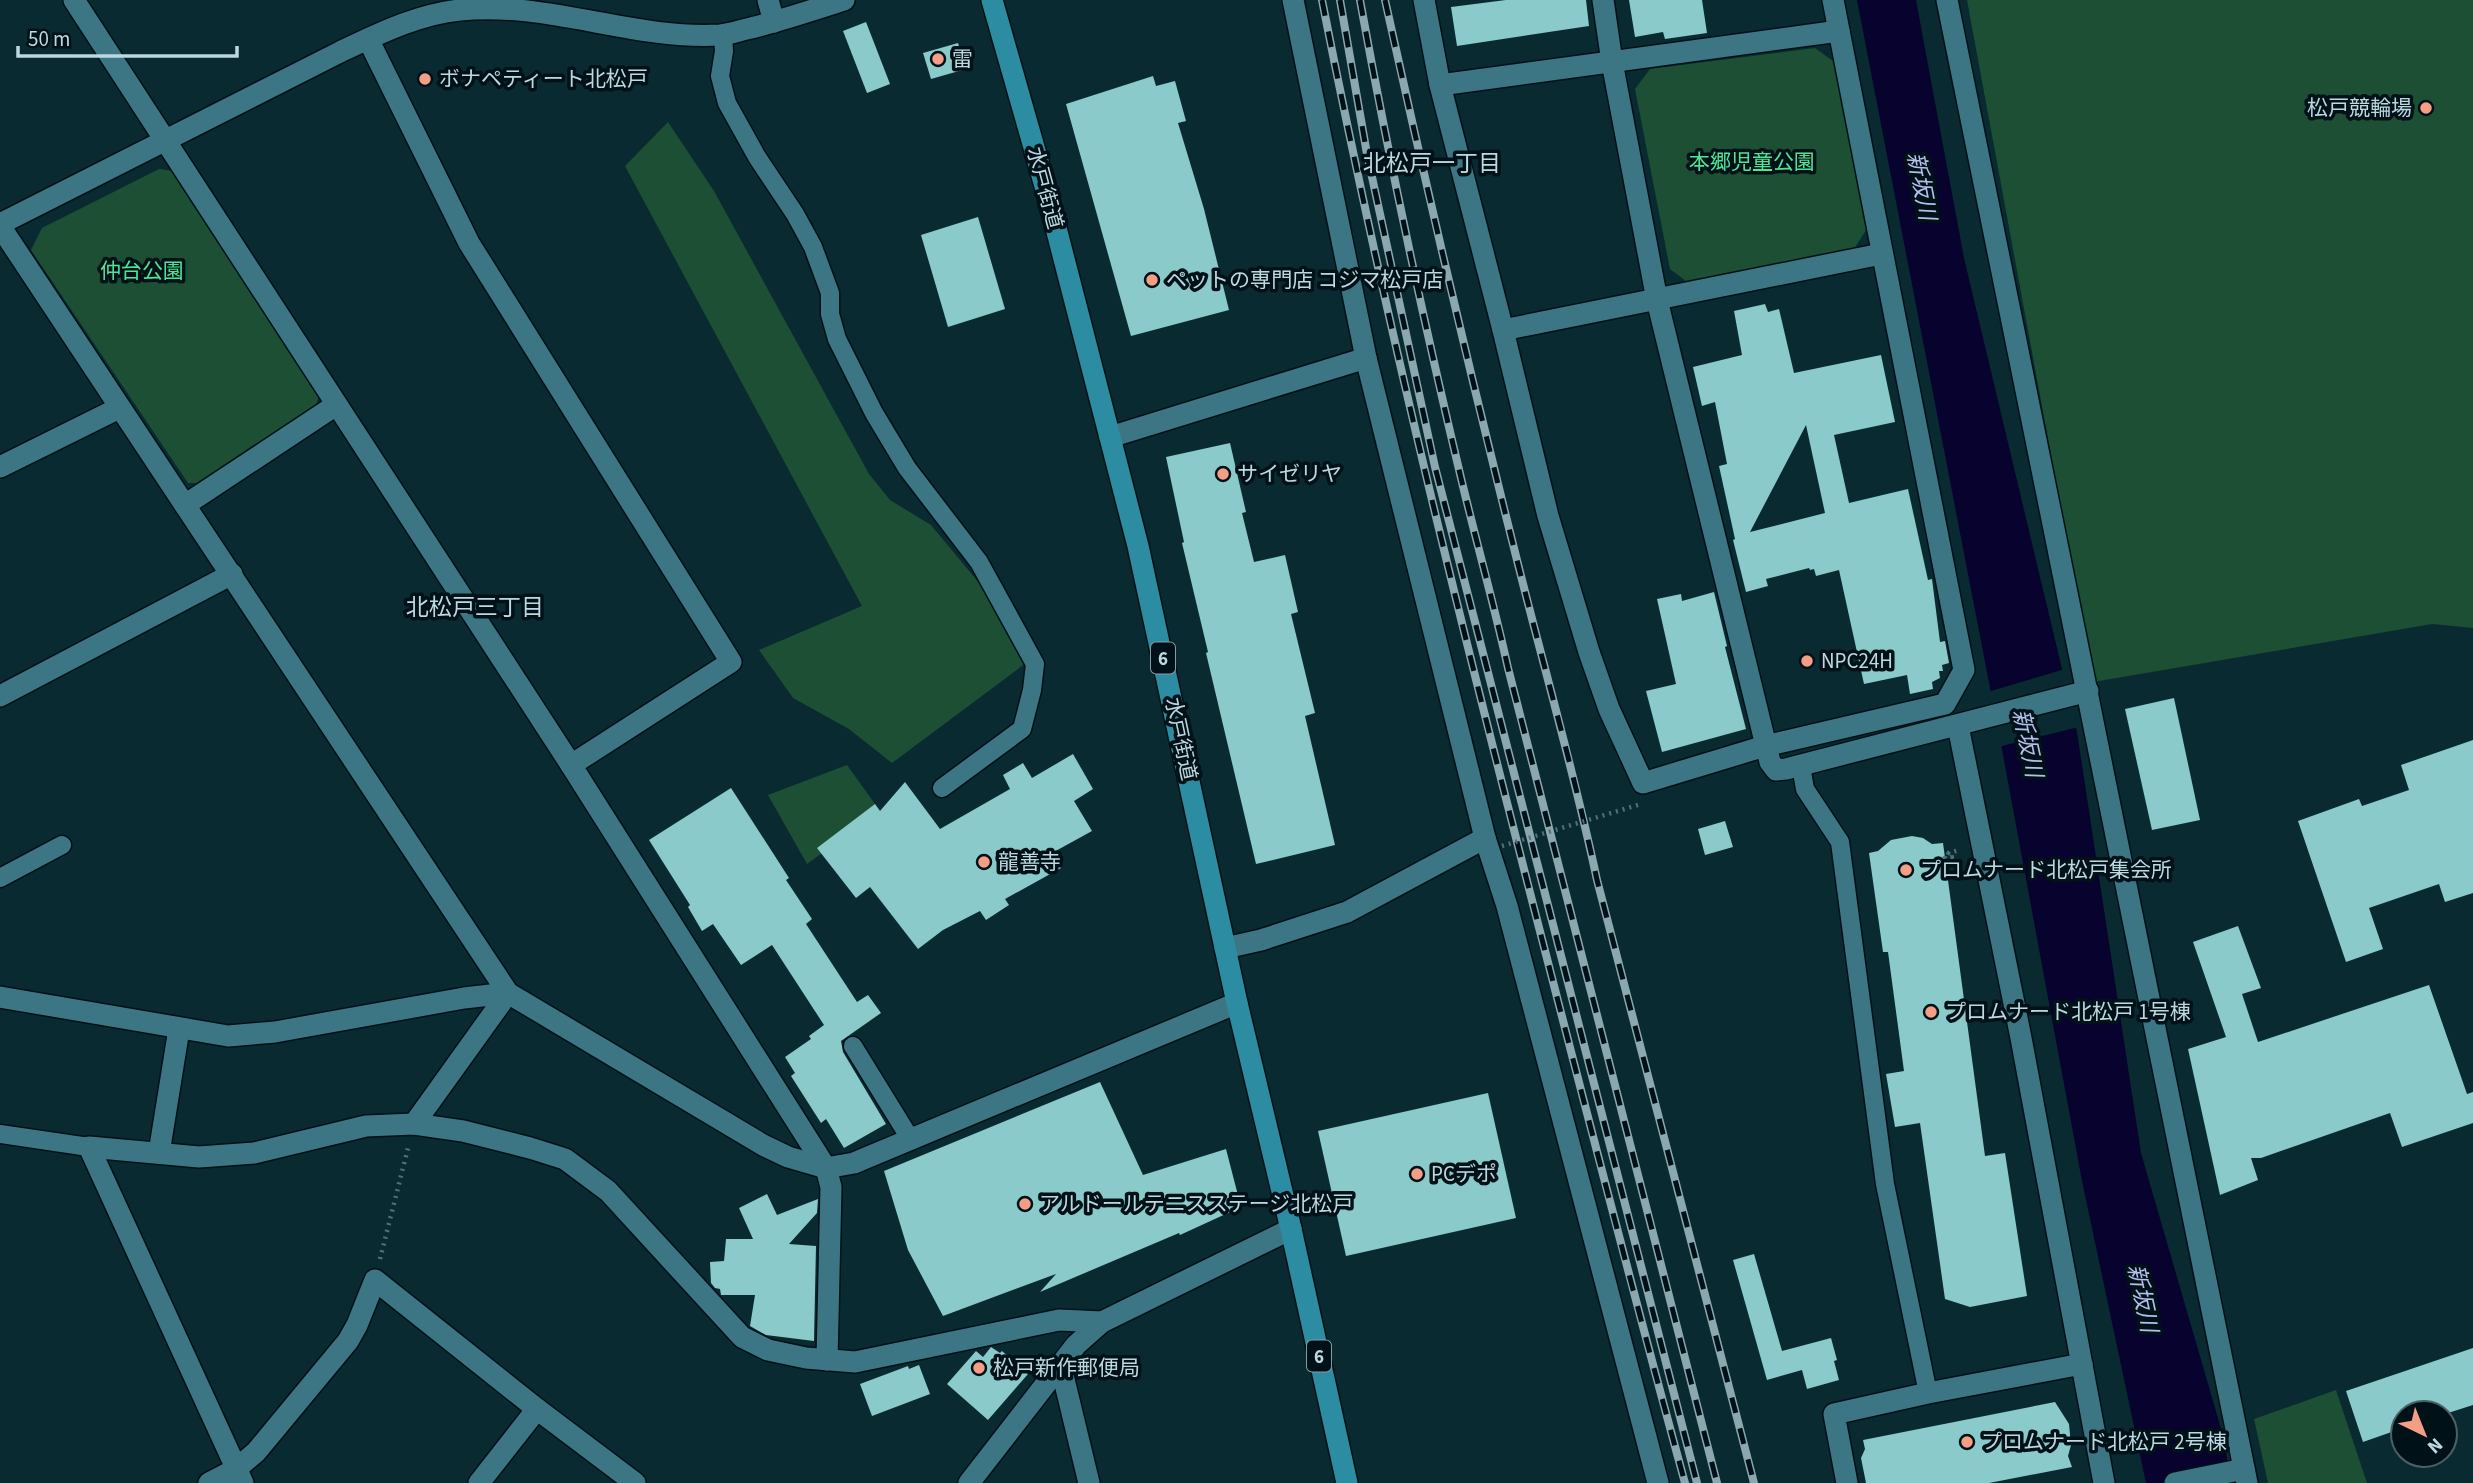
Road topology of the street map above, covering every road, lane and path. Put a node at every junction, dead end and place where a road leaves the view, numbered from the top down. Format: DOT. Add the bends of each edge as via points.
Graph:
graph roads {
  1 [pos="74,0"];
  2 [pos="768,0"];
  3 [pos="844,0"];
  4 [pos="992,0"];
  5 [pos="1293,0"];
  6 [pos="1424,0"];
  7 [pos="1603,0"];
  8 [pos="1833,0"];
  9 [pos="1948,0"];
  10 [pos="457,5"];
  11 [pos="774,22"];
  12 [pos="1839,31"];
  13 [pos="723,35"];
  14 [pos="368,39"];
  15 [pos="1612,62"];
  16 [pos="1440,85"];
  17 [pos="166,142"];
  18 [pos="0,225"];
  19 [pos="1881,254"];
  20 [pos="1657,300"];
  21 [pos="1503,330"];
  22 [pos="1366,358"];
  23 [pos="336,405"];
  24 [pos="119,408"];
  25 [pos="1110,437"];
  26 [pos="0,467"];
  27 [pos="186,505"];
  28 [pos="232,574"];
  29 [pos="2081,693"];
  30 [pos="0,696"];
  31 [pos="1958,726"];
  32 [pos="1765,746"];
  33 [pos="571,765"];
  34 [pos="1801,766"];
  35 [pos="942,788"];
  36 [pos="1641,804"];
  37 [pos="1494,842"];
  38 [pos="62,845"];
  39 [pos="0,878"];
  40 [pos="1225,948"];
  41 [pos="508,993"];
  42 [pos="0,997"];
  43 [pos="1237,1003"];
  44 [pos="179,1029"];
  45 [pos="853,1046"];
  46 [pos="414,1124"];
  47 [pos="0,1134"];
  48 [pos="911,1140"];
  49 [pos="89,1147"];
  50 [pos="159,1153"];
  51 [pos="826,1168"];
  52 [pos="1291,1229"];
  53 [pos="374,1280"];
  54 [pos="1102,1322"];
  55 [pos="827,1360"];
  56 [pos="2082,1364"];
  57 [pos="1061,1367"];
  58 [pos="1928,1393"];
  59 [pos="537,1409"];
  60 [pos="240,1476"];
  61 [pos="2246,1476"];
  62 [pos="209,1483"];
  63 [pos="479,1483"];
  64 [pos="635,1483"];
  65 [pos="969,1483"];
  66 [pos="1089,1483"];
  67 [pos="1348,1483"];
  68 [pos="1658,1483"];
  69 [pos="1847,1483"];
  70 [pos="2104,1483"];
  71 [pos="2175,1483"];
  1 -- 17 [label="street"];
  2 -- 11 [label="street"];
  3 -- 11 [label="street"];
  4 -- 25 [label="highway, 水戸街道 / 6"];
  5 -- 22 [label="street"];
  6 -- 16 [label="street"];
  7 -- 15 [label="street"];
  8 -- 12 [label="street"];
  9 -- 29 [label="street" via="2068,603"];
  10 -- 13 [label="street" via="677,35"];
  10 -- 14 [label="street"];
  11 -- 13 [label="street"];
  12 -- 15 [label="street"];
  12 -- 19 [label="street"];
  13 -- 35 [label="lane" via="720,76 727,103 813,247 830,293 837,339 907,468 979,562 1035,664 1022,729"];
  14 -- 17 [label="street"];
  14 -- 33 [label="street" via="469,243 731,662"];
  15 -- 16 [label="street"];
  15 -- 20 [label="street"];
  16 -- 21 [label="street"];
  17 -- 18 [label="street"];
  17 -- 23 [label="street"];
  18 -- 24 [label="street"];
  19 -- 20 [label="street"];
  19 -- 32 [label="street" via="1964,670 1945,704"];
  20 -- 21 [label="street"];
  20 -- 32 [label="street"];
  21 -- 32 [label="street" via="1548,516 1589,652 1643,783"];
  22 -- 25 [label="street"];
  22 -- 37 [label="street"];
  23 -- 27 [label="street"];
  23 -- 33 [label="street"];
  24 -- 26 [label="street"];
  24 -- 27 [label="street"];
  25 -- 40 [label="highway, 水戸街道 / 6"];
  27 -- 28 [label="street"];
  28 -- 30 [label="street"];
  28 -- 41 [label="street"];
  29 -- 31 [label="street"];
  29 -- 61 [label="street"];
  31 -- 34 [label="street"];
  31 -- 56 [label="street"];
  32 -- 34 [label="street" via="1776,770"];
  33 -- 51 [label="street"];
  34 -- 58 [label="lane" via="1805,789 1840,842 1885,1184"];
  36 -- 37 [label="path, bridge"];
  37 -- 40 [label="street" via="1347,912"];
  37 -- 68 [label="street"];
  38 -- 39 [label="lane"];
  40 -- 43 [label="highway, 水戸街道 / 6"];
  41 -- 44 [label="street" via="275,1032 228,1036"];
  41 -- 46 [label="street"];
  41 -- 51 [label="street" via="763,1145"];
  42 -- 44 [label="street"];
  43 -- 48 [label="street"];
  43 -- 52 [label="highway, 水戸街道 / 6"];
  44 -- 50 [label="street"];
  45 -- 48 [label="lane"];
  46 -- 50 [label="street" via="366,1126 254,1153 199,1157"];
  46 -- 53 [label="path"];
  46 -- 55 [label="street" via="463,1131 565,1160 608,1191 742,1337 768,1350"];
  47 -- 49 [label="lane"];
  48 -- 51 [label="street" via="854,1163"];
  49 -- 50 [label="street"];
  49 -- 60 [label="street"];
  51 -- 55 [label="street" via="831,1186"];
  52 -- 54 [label="street"];
  52 -- 67 [label="highway, 水戸街道 / 6"];
  53 -- 59 [label="street"];
  53 -- 60 [label="street" via="348,1342"];
  54 -- 55 [label="street" via="1059,1320 855,1362"];
  54 -- 57 [label="street" via="1076,1345"];
  56 -- 58 [label="street"];
  56 -- 70 [label="street"];
  57 -- 65 [label="street"];
  57 -- 66 [label="street"];
  58 -- 69 [label="street" via="1835,1414"];
  59 -- 63 [label="street"];
  59 -- 64 [label="street"];
  60 -- 62 [label="street"];
  61 -- 71 [label="street"];
}
